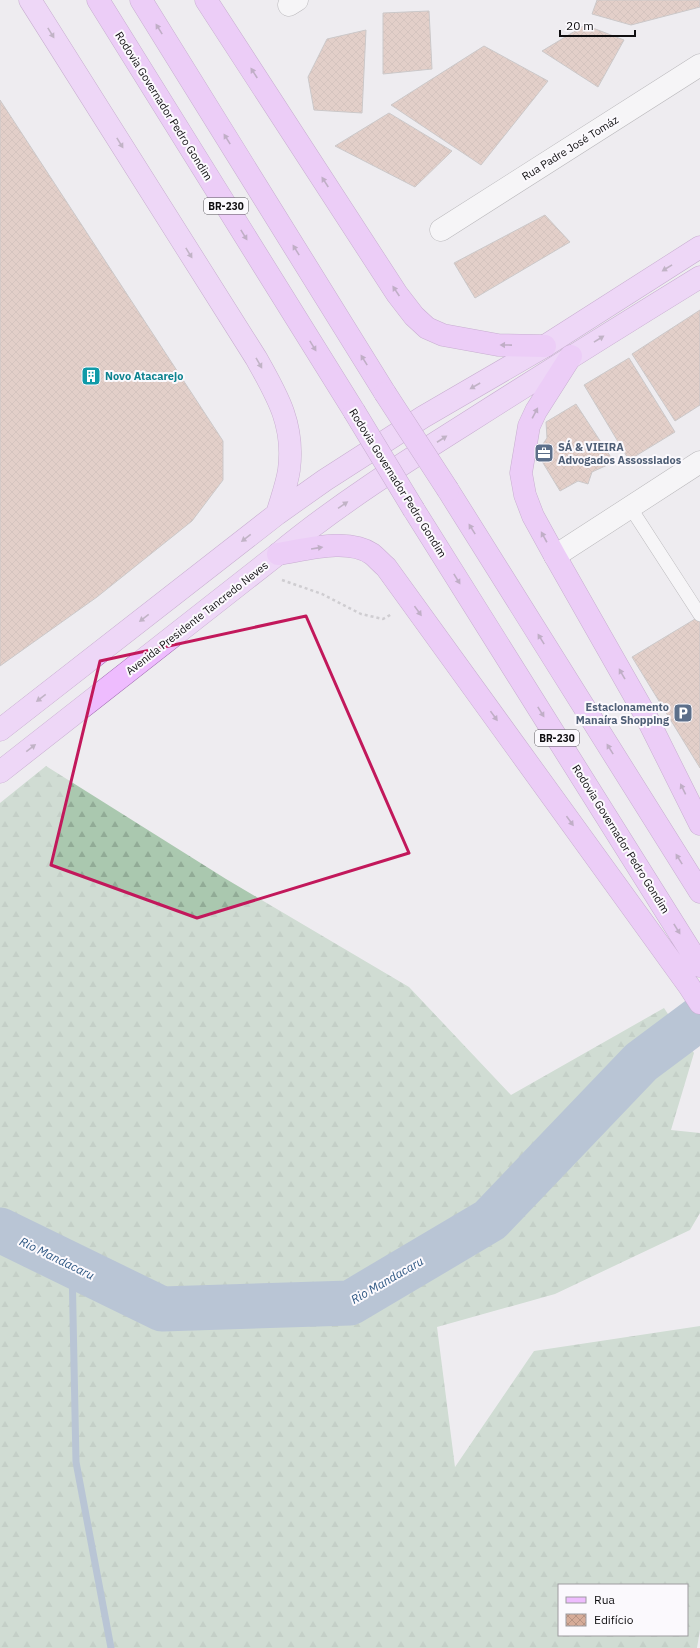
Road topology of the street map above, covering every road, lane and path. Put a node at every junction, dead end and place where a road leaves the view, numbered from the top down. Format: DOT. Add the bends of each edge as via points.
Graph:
graph roads {
  1 [pos="30,0"];
  2 [pos="98,0"];
  3 [pos="141,0"];
  4 [pos="206,0"];
  5 [pos="700,65"];
  6 [pos="440,230"];
  7 [pos="700,247"];
  8 [pos="700,277"];
  9 [pos="545,346"];
  10 [pos="571,356"];
  11 [pos="700,462"];
  12 [pos="630,507"];
  13 [pos="277,514"];
  14 [pos="278,554"];
  15 [pos="555,556"];
  16 [pos="275,578"];
  17 [pos="413,605"];
  18 [pos="700,615"];
  19 [pos="0,730"];
  20 [pos="0,772"];
  21 [pos="700,824"];
  22 [pos="700,892"];
  23 [pos="700,966"];
  24 [pos="695,994"];
  1 -- 13 [label="main road, one-way" via="256,358 273,389 285,415 291,446 289,471"];
  2 -- 23 [label="highway, Rodovia Governador Pedro Gondim / BR-230, one-way, bridge"];
  22 -- 3 [label="highway, BR-230, one-way, bridge" via="448,490 384,393"];
  9 -- 4 [label="highway, one-way" via="498,345 443,335 427,328 414,316 397,294"];
  5 -- 6 [label="street, Rua Padre José Tomáz"];
  7 -- 9 [label="main road, one-way"];
  10 -- 8 [label="main road, Avenida Presidente Tancredo Neves, one-way"];
  9 -- 13 [label="main road, one-way" via="384,441"];
  14 -- 10 [label="main road, Avenida Presidente Tancredo Neves, one-way" via="314,525 397,468"];
  15 -- 10 [label="highway, one-way" via="533,516 525,495 521,473 528,426"];
  11 -- 12 [label="street"];
  12 -- 15 [label="street"];
  12 -- 18 [label="lane"];
  13 -- 19 [label="main road, one-way"];
  14 -- 17 [label="highway, one-way" via="334,545 352,546 371,553 386,567"];
  20 -- 14 [label="main road, Avenida Presidente Tancredo Neves, one-way"];
  21 -- 15 [label="highway, one-way" via="646,716"];
  16 -- 17 [label="path" via="322,594 361,614 384,619"];
  17 -- 24 [label="highway, one-way"];
}
